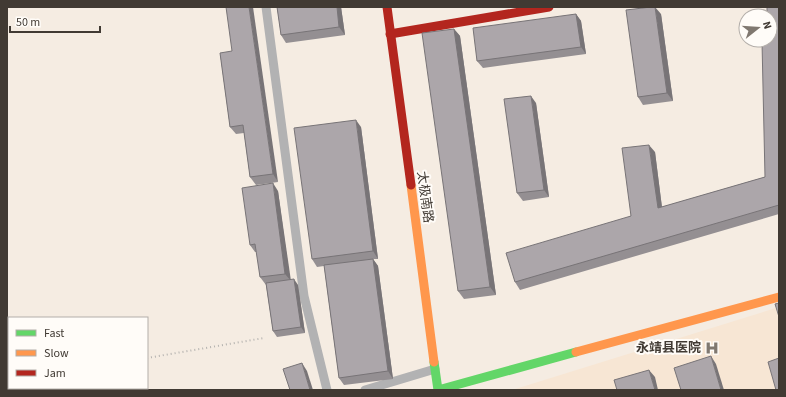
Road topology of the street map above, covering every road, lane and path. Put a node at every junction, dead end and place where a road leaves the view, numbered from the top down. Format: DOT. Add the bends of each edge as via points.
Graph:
graph roads {
  1 [pos="266,7"];
  2 [pos="387,7"];
  3 [pos="549,7"];
  4 [pos="390,34"];
  5 [pos="779,296"];
  6 [pos="264,338"];
  7 [pos="148,358"];
  8 [pos="435,369"];
  9 [pos="327,390"];
  10 [pos="365,390"];
  11 [pos="438,390"];
  1 -- 9 [label="street" via="304,296"];
  2 -- 4 [label="street, 太极南路"];
  3 -- 4 [label="street"];
  4 -- 8 [label="street, 太极南路"];
  5 -- 11 [label="street"];
  6 -- 7 [label="path"];
  8 -- 10 [label="street"];
  8 -- 11 [label="street, 太极南路"];
}
